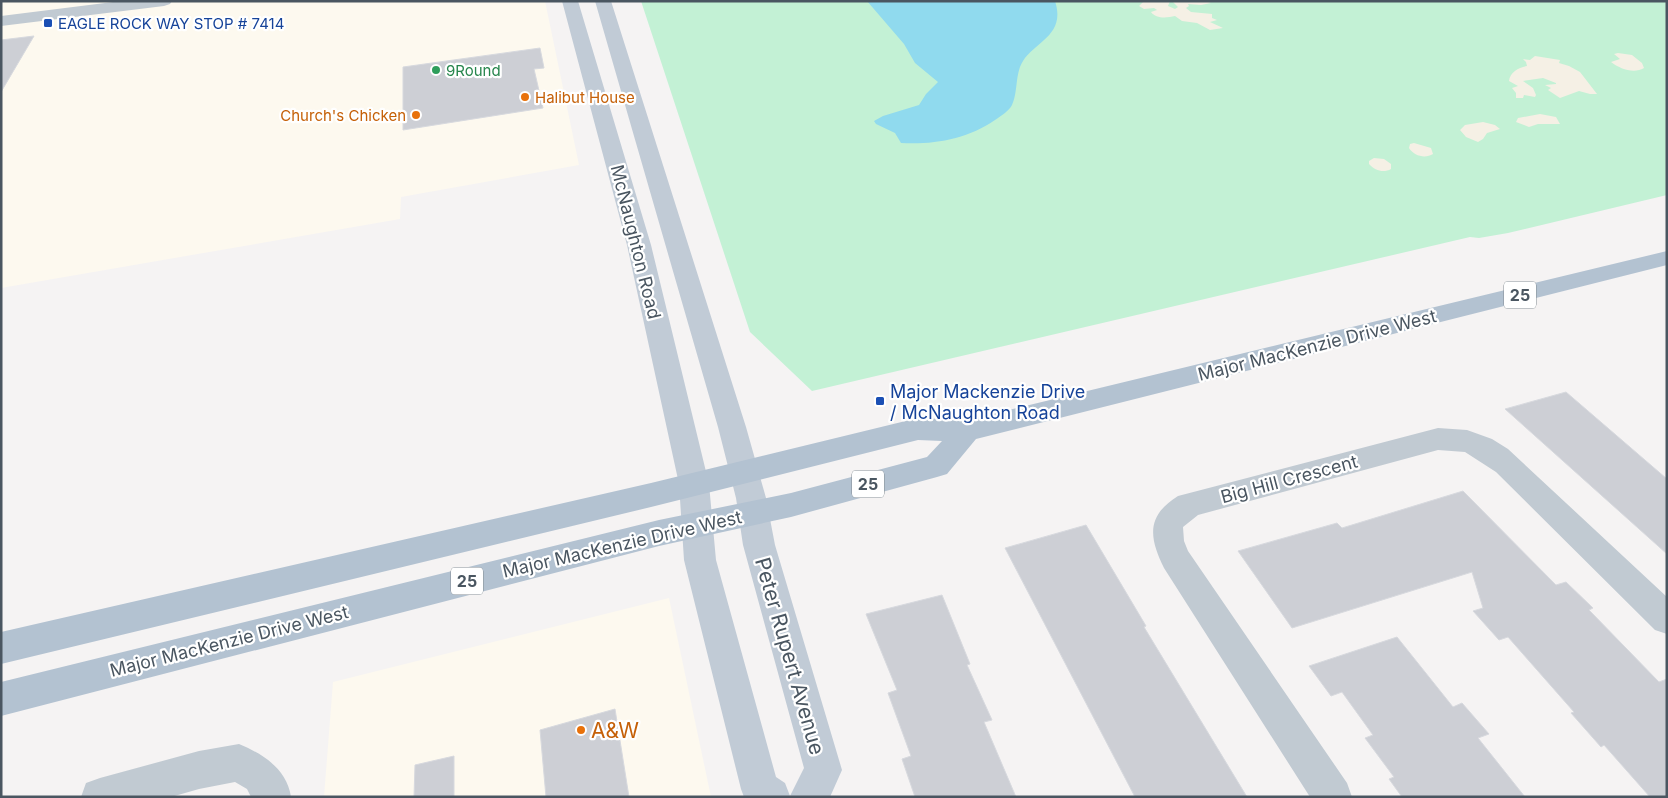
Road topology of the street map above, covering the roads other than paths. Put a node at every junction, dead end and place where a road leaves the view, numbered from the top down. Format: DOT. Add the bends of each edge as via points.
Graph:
graph roads {
  1 [pos="164,1"];
  2 [pos="570,1"];
  3 [pos="603,1"];
  4 [pos="1,21"];
  5 [pos="1667,258"];
  6 [pos="967,431"];
  7 [pos="743,473"];
  8 [pos="694,484"];
  9 [pos="755,513"];
  10 [pos="698,525"];
  11 [pos="1667,619"];
  12 [pos="1,648"];
  13 [pos="1,699"];
  14 [pos="100,797"];
  15 [pos="272,797"];
  16 [pos="771,797"];
  17 [pos="809,797"];
  18 [pos="1333,797"];
  1 -- 4 [label="street"];
  2 -- 8 [label="street, McNaughton Road" via="639,245"];
  3 -- 7 [label="street, McNaughton Road" via="679,245"];
  5 -- 6 [label="main road, Major MacKenzie Drive West / 25"];
  6 -- 7 [label="main road, Major MacKenzie Drive West / 25" via="918,429"];
  6 -- 9 [label="main road, Major MacKenzie Drive West / 25" via="937,466"];
  7 -- 8 [label="main road, Major MacKenzie Drive West / 25"];
  7 -- 9 [label="street, McNaughton Road"];
  8 -- 10 [label="street, McNaughton Road"];
  8 -- 12 [label="main road, Major MacKenzie Drive West / 25"];
  9 -- 10 [label="main road, Major MacKenzie Drive West / 25"];
  9 -- 17 [label="street, Peter Rupert Avenue" via="758,545 823,770"];
  10 -- 13 [label="main road, Major MacKenzie Drive West / 25"];
  10 -- 16 [label="street" via="700,560 760,789"];
  11 -- 18 [label="street, Big Hill Crescent" via="1506,464 1480,446 1459,438 1438,439 1180,510 1168,525 1175,558"];
  14 -- 15 [label="street" via="199,770 239,764 260,776"];
}
